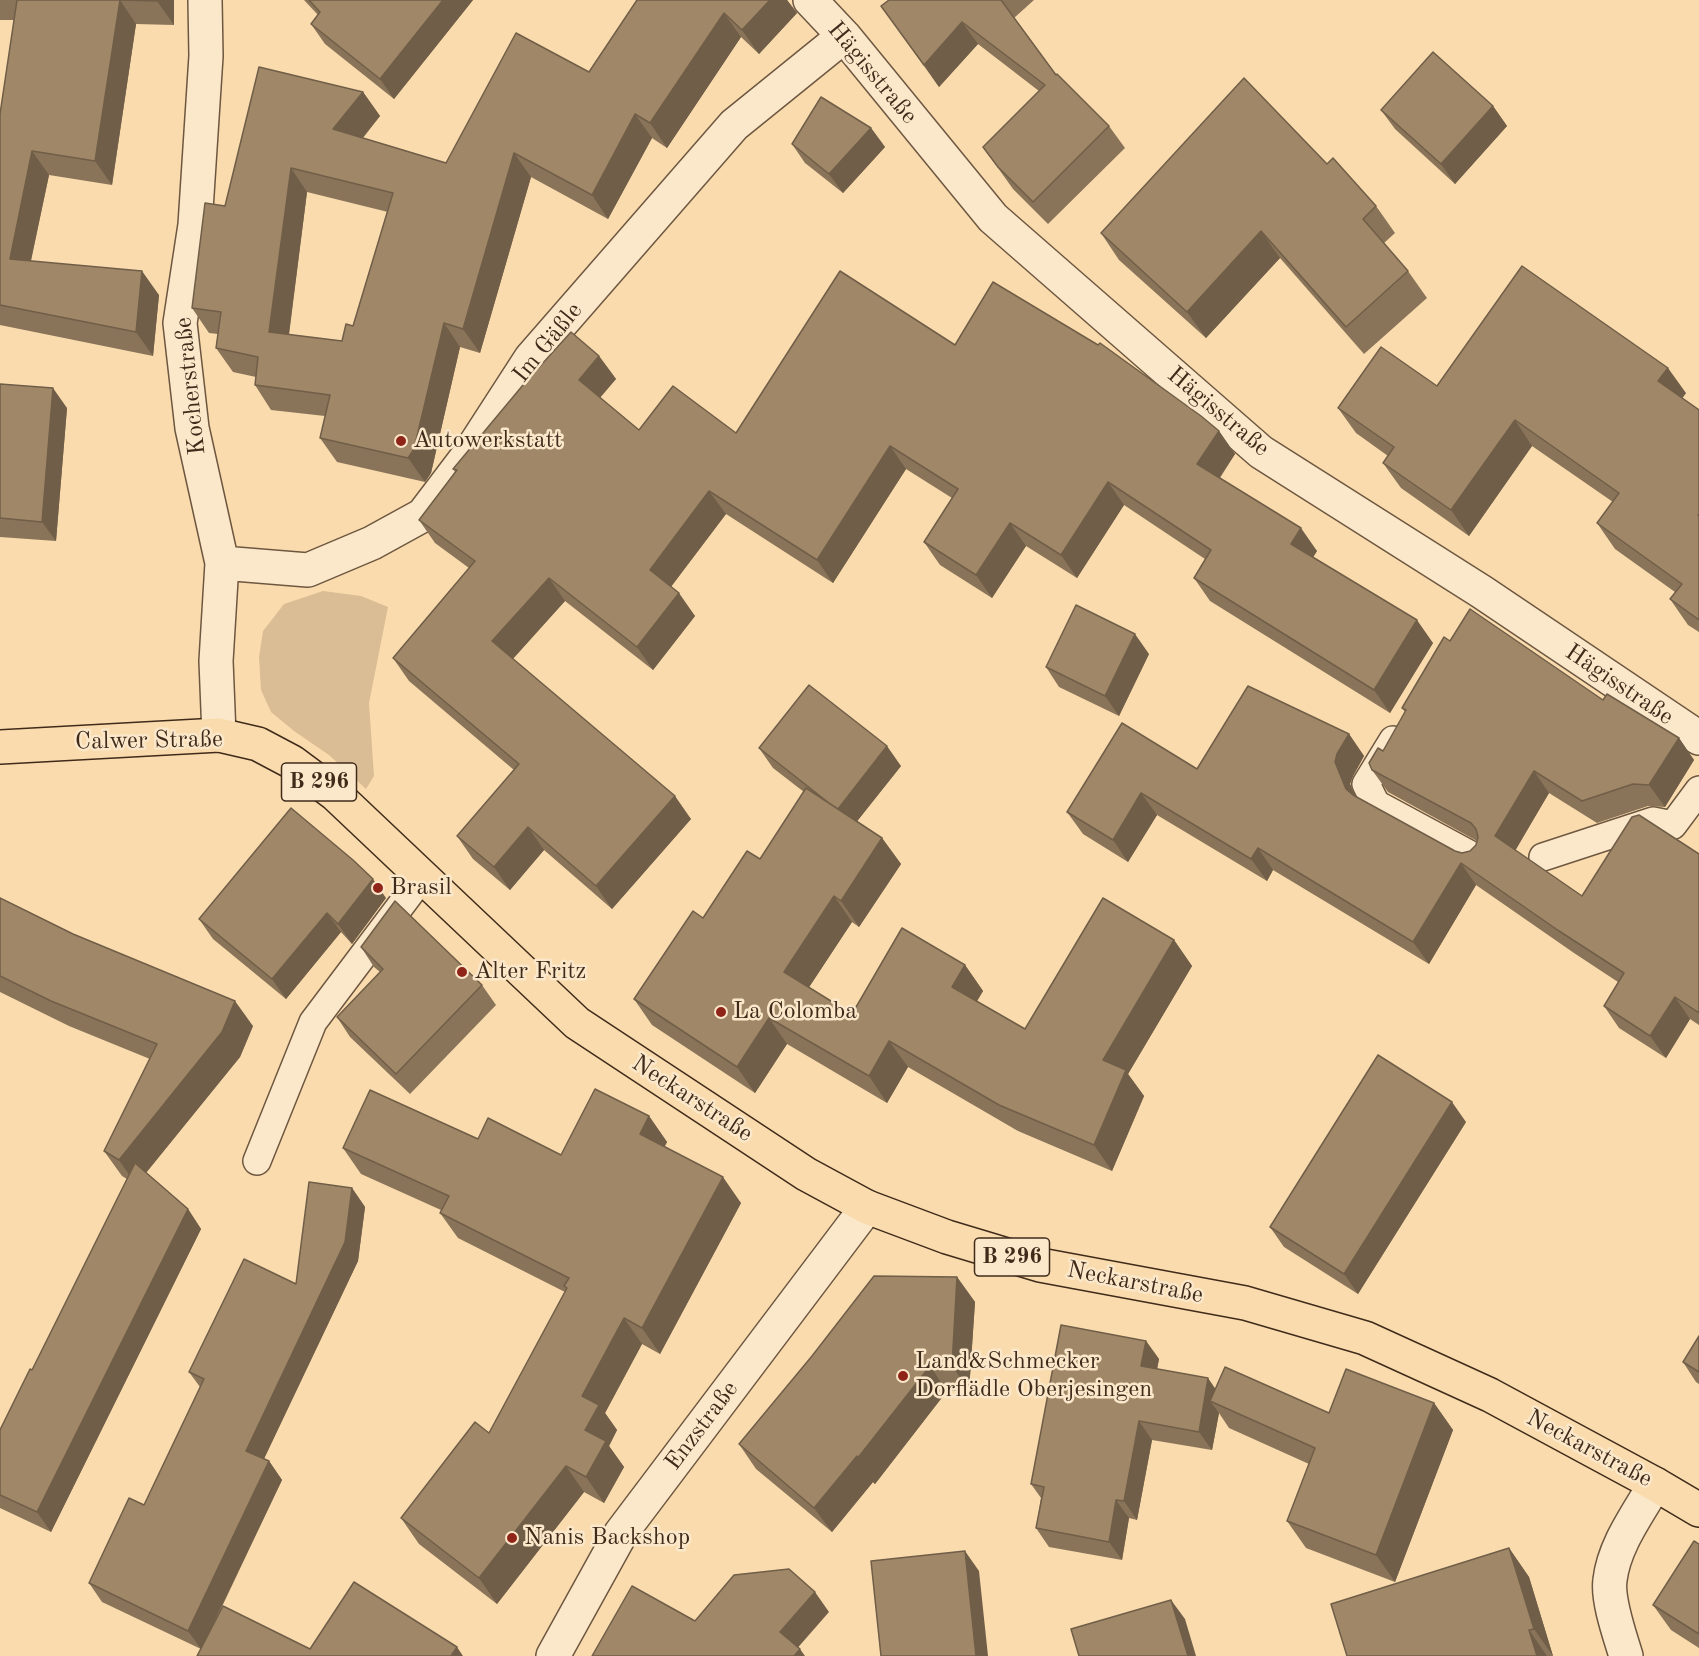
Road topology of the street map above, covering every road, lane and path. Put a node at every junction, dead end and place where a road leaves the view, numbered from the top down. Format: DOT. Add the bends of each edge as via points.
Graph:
graph roads {
  1 [pos="206,0"];
  2 [pos="810,0"];
  3 [pos="844,36"];
  4 [pos="222,563"];
  5 [pos="1403,723"];
  6 [pos="219,735"];
  7 [pos="1699,738"];
  8 [pos="0,747"];
  9 [pos="1699,790"];
  10 [pos="1543,857"];
  11 [pos="1478,859"];
  12 [pos="413,866"];
  13 [pos="256,1161"];
  14 [pos="867,1207"];
  15 [pos="1655,1484"];
  16 [pos="1699,1510"];
  17 [pos="553,1656"];
  18 [pos="1626,1656"];
  1 -- 4 [label="street, Kocherstraße" via="195,225 180,323 192,428"];
  2 -- 3 [label="street, Hägisstraße"];
  3 -- 4 [label="street, Im Gäßle" via="734,125 531,358 467,457 423,515 372,543 308,570"];
  3 -- 7 [label="street, Hägisstraße" via="993,218 1261,452 1476,603"];
  4 -- 6 [label="street, Kocherstraße" via="216,661"];
  5 -- 11 [label="lane" via="1366,784 1376,804"];
  6 -- 8 [label="main road, Calwer Straße / B 296"];
  6 -- 12 [label="main road, Calwer Straße / B 296" via="258,744 292,762 335,794"];
  9 -- 10 [label="lane" via="1673,825 1653,821"];
  12 -- 13 [label="lane" via="313,1022"];
  12 -- 14 [label="main road, Neckarstraße / B 296" via="578,1023 806,1174"];
  14 -- 15 [label="main road, Neckarstraße / B 296" via="1040,1265 1245,1303 1365,1338 1490,1395"];
  14 -- 17 [label="street, Enzstraße" via="621,1533"];
  15 -- 16 [label="main road, Neckarstraße / B 296"];
  15 -- 18 [label="street" via="1620,1546 1610,1581"];
}
